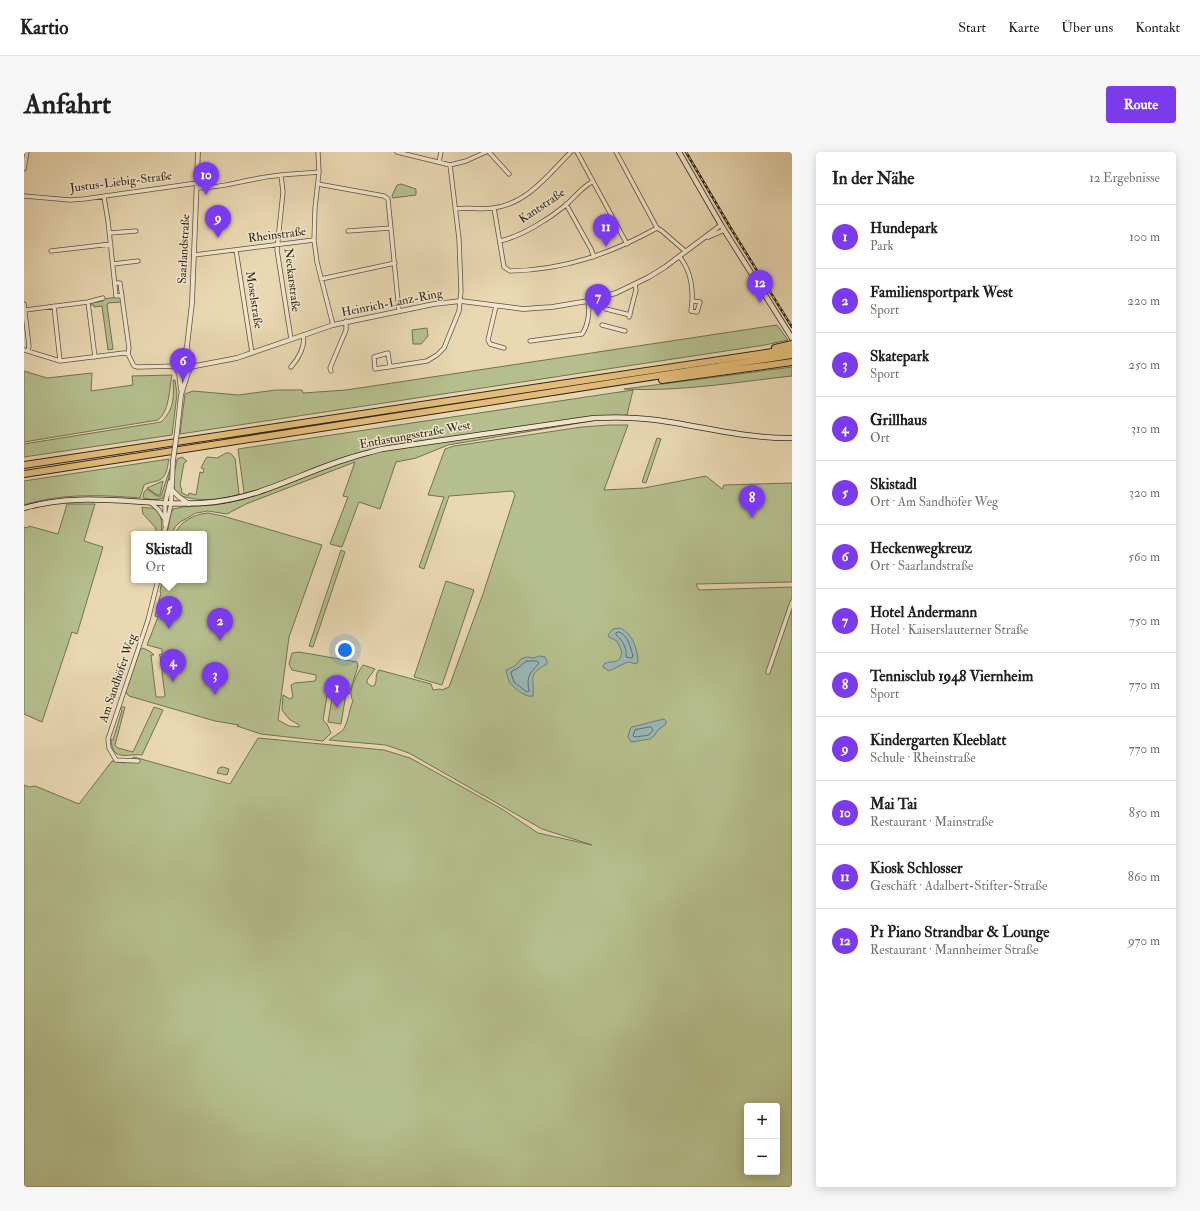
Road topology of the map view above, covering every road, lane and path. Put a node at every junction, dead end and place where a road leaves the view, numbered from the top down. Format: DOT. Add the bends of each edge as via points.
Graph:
graph roads {
  1 [pos="27,152"];
  2 [pos="198,152"];
  3 [pos="318,152"];
  4 [pos="397,152"];
  5 [pos="441,152"];
  6 [pos="486,152"];
  7 [pos="489,152"];
  8 [pos="571,152"];
  9 [pos="577,152"];
  10 [pos="616,152"];
  11 [pos="679,152"];
  12 [pos="439,162"];
  13 [pos="450,165"];
  14 [pos="24,169"];
  15 [pos="319,172"];
  16 [pos="509,174"];
  17 [pos="281,175"];
  18 [pos="592,182"];
  19 [pos="318,184"];
  20 [pos="197,186"];
  21 [pos="24,196"];
  22 [pos="104,197"];
  23 [pos="566,204"];
  24 [pos="494,208"];
  25 [pos="456,209"];
  26 [pos="721,225"];
  27 [pos="391,228"];
  28 [pos="657,228"];
  29 [pos="724,230"];
  30 [pos="136,231"];
  31 [pos="348,231"];
  32 [pos="110,233"];
  33 [pos="706,237"];
  34 [pos="314,240"];
  35 [pos="500,241"];
  36 [pos="111,244"];
  37 [pos="627,244"];
  38 [pos="278,245"];
  39 [pos="236,250"];
  40 [pos="51,251"];
  41 [pos="685,251"];
  42 [pos="194,255"];
  43 [pos="679,256"];
  44 [pos="594,257"];
  45 [pos="138,261"];
  46 [pos="394,263"];
  47 [pos="113,264"];
  48 [pos="321,279"];
  49 [pos="635,285"];
  50 [pos="103,298"];
  51 [pos="461,301"];
  52 [pos="588,301"];
  53 [pos="692,301"];
  54 [pos="88,302"];
  55 [pos="24,304"];
  56 [pos="54,306"];
  57 [pos="496,306"];
  58 [pos="606,309"];
  59 [pos="25,310"];
  60 [pos="399,311"];
  61 [pos="346,321"];
  62 [pos="333,325"];
  63 [pos="602,325"];
  64 [pos="625,331"];
  65 [pos="303,335"];
  66 [pos="291,339"];
  67 [pos="530,341"];
  68 [pos="792,344"];
  69 [pos="187,346"];
  70 [pos="504,348"];
  71 [pos="26,350"];
  72 [pos="252,353"];
  73 [pos="128,354"];
  74 [pos="792,356"];
  75 [pos="95,357"];
  76 [pos="60,361"];
  77 [pos="792,362"];
  78 [pos="179,364"];
  79 [pos="190,366"];
  80 [pos="291,367"];
  81 [pos="390,367"];
  82 [pos="331,371"];
  83 [pos="179,373"];
  84 [pos="188,373"];
  85 [pos="637,380"];
  86 [pos="181,395"];
  87 [pos="792,438"];
  88 [pos="24,465"];
  89 [pos="24,474"];
  90 [pos="171,477"];
  91 [pos="172,490"];
  92 [pos="151,503"];
  93 [pos="168,504"];
  94 [pos="189,504"];
  95 [pos="24,508"];
  96 [pos="164,518"];
  97 [pos="165,531"];
  98 [pos="165,531"];
  99 [pos="157,583"];
  100 [pos="792,602"];
  101 [pos="768,672"];
  102 [pos="138,761"];
  1 -- 14 [label="street"];
  2 -- 20 [label="street, Saarlandstraße"];
  3 -- 15 [label="street"];
  4 -- 12 [label="street"];
  5 -- 12 [label="street"];
  6 -- 13 [label="street"];
  7 -- 16 [label="street"];
  8 -- 24 [label="street" via="530,193"];
  9 -- 18 [label="street"];
  10 -- 28 [label="street"];
  11 -- 26 [label="main road"];
  12 -- 13 [label="street"];
  13 -- 25 [label="street"];
  15 -- 17 [label="street, Justus-Liebig-Straße"];
  15 -- 19 [label="street"];
  17 -- 20 [label="street, Justus-Liebig-Straße" via="255,178 222,187"];
  17 -- 38 [label="street, Neckarstraße" via="283,192"];
  18 -- 23 [label="street, Kantstraße"];
  18 -- 37 [label="street"];
  19 -- 27 [label="street" via="384,196 388,199"];
  19 -- 34 [label="street"];
  20 -- 22 [label="street, Justus-Liebig-Straße" via="191,183"];
  20 -- 42 [label="street, Saarlandstraße"];
  21 -- 22 [label="street, Justus-Liebig-Straße" via="70,200"];
  22 -- 32 [label="street"];
  23 -- 35 [label="street, Kantstraße" via="529,229"];
  23 -- 44 [label="street"];
  24 -- 25 [label="street"];
  24 -- 35 [label="street"];
  25 -- 51 [label="street"];
  26 -- 29 [label="main road"];
  26 -- 33 [label="street, Heinrich-Lanz-Ring"];
  27 -- 31 [label="street"];
  27 -- 46 [label="street"];
  28 -- 37 [label="street"];
  28 -- 41 [label="street"];
  29 -- 33 [label="street, Heinrich-Lanz-Ring"];
  29 -- 68 [label="main road"];
  30 -- 32 [label="street"];
  32 -- 36 [label="street"];
  33 -- 41 [label="street, Heinrich-Lanz-Ring"];
  34 -- 38 [label="street, Rheinstraße"];
  34 -- 48 [label="street"];
  35 -- 44 [label="street" via="504,267 510,271 554,268"];
  36 -- 40 [label="street"];
  36 -- 47 [label="street"];
  37 -- 44 [label="street"];
  38 -- 39 [label="street, Rheinstraße"];
  38 -- 66 [label="street, Neckarstraße"];
  39 -- 42 [label="street, Rheinstraße"];
  39 -- 72 [label="street, Moselstraße"];
  41 -- 43 [label="street, Heinrich-Lanz-Ring"];
  42 -- 69 [label="street, Saarlandstraße"];
  43 -- 49 [label="street, Heinrich-Lanz-Ring"];
  43 -- 53 [label="street" via="691,280"];
  45 -- 47 [label="street"];
  46 -- 48 [label="street"];
  46 -- 60 [label="street"];
  47 -- 73 [label="street" via="116,296 122,295"];
  48 -- 62 [label="street"];
  49 -- 52 [label="street, Heinrich-Lanz-Ring"];
  49 -- 58 [label="street" via="630,316"];
  50 -- 54 [label="street"];
  51 -- 57 [label="street, Heinrich-Lanz-Ring"];
  51 -- 60 [label="street, Heinrich-Lanz-Ring"];
  51 -- 81 [label="street" via="444,348 438,355 427,361"];
  52 -- 57 [label="street, Heinrich-Lanz-Ring" via="523,309"];
  52 -- 67 [label="street" via="590,310 582,334"];
  54 -- 56 [label="street"];
  54 -- 75 [label="street"];
  55 -- 59 [label="street"];
  56 -- 59 [label="street"];
  56 -- 76 [label="street"];
  57 -- 70 [label="street" via="488,340 490,344"];
  59 -- 71 [label="street" via="29,346"];
  60 -- 61 [label="street, Heinrich-Lanz-Ring"];
  61 -- 62 [label="street, Heinrich-Lanz-Ring"];
  61 -- 82 [label="street" via="346,330"];
  62 -- 65 [label="street, Heinrich-Lanz-Ring"];
  63 -- 64 [label="street"];
  65 -- 66 [label="street, Heinrich-Lanz-Ring"];
  65 -- 80 [label="street" via="304,343"];
  66 -- 72 [label="street, Heinrich-Lanz-Ring"];
  68 -- 88 [label="highway" via="738,356"];
  69 -- 78 [label="street, Saarlandstraße"];
  69 -- 79 [label="street, Saarlandstraße"];
  71 -- 76 [label="street"];
  72 -- 79 [label="street, Heinrich-Lanz-Ring" via="229,360"];
  73 -- 75 [label="street"];
  73 -- 78 [label="street" via="134,366 138,368"];
  74 -- 85 [label="highway"];
  75 -- 76 [label="street"];
  77 -- 85 [label="highway" via="654,381"];
  78 -- 79 [label="street" via="185,362"];
  78 -- 83 [label="street"];
  79 -- 84 [label="street"];
  81 -- 81 [label="street" via="375,369 374,357 388,353"];
  83 -- 84 [label="street"];
  83 -- 86 [label="street"];
  84 -- 86 [label="street"];
  85 -- 89 [label="highway"];
  86 -- 90 [label="street, bridge"];
  87 -- 94 [label="main road, Entlastungsstraße West" via="754,437 630,417 581,419 382,449 352,457 270,489 242,497"];
  90 -- 91 [label="street"];
  90 -- 93 [label="street"];
  91 -- 93 [label="street"];
  91 -- 94 [label="street"];
  92 -- 93 [label="main road, Entlastungsstraße West"];
  92 -- 95 [label="main road, Entlastungsstraße West" via="80,499"];
  92 -- 96 [label="street"];
  93 -- 94 [label="main road, Entlastungsstraße West"];
  93 -- 96 [label="street"];
  93 -- 97 [label="street"];
  96 -- 98 [label="street"];
  99 -- 102 [label="street, Am Sandhöfer Weg" via="148,620 108,739 109,748 116,760"];
  100 -- 101 [label="street"];
}
